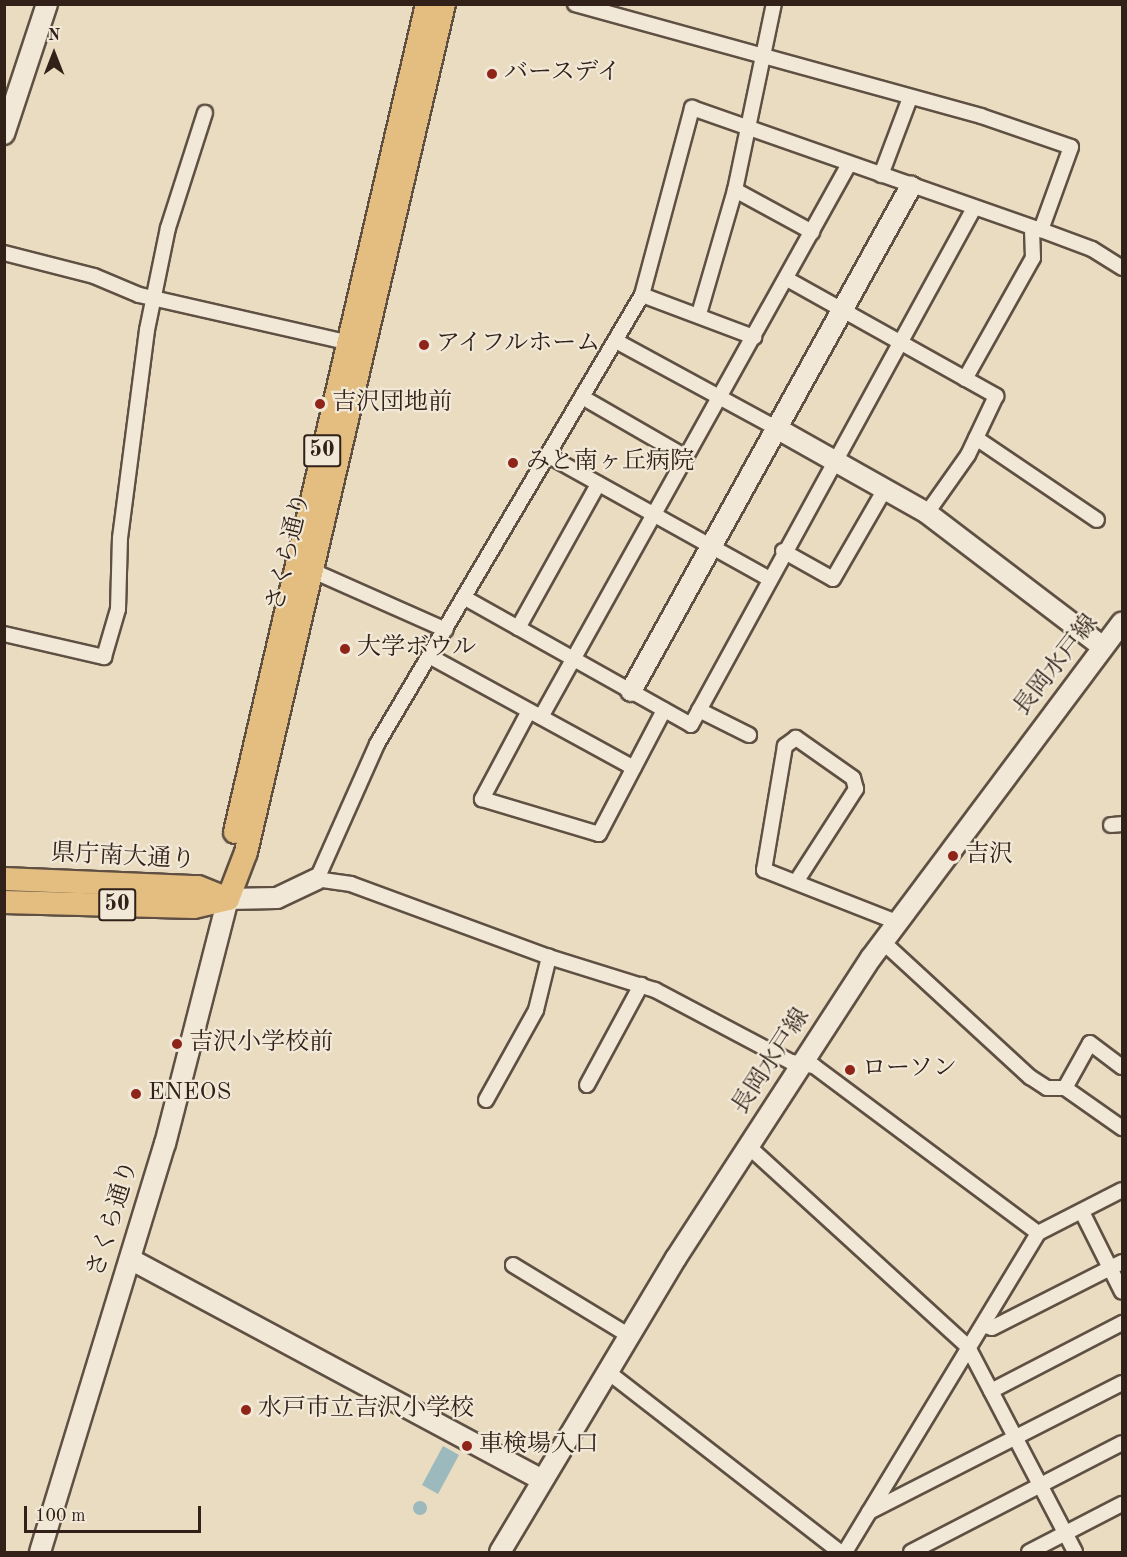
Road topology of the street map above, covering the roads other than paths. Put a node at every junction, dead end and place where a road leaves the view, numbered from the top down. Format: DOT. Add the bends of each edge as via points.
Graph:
graph roads {
  1 [pos="47,4"];
  2 [pos="427,4"];
  3 [pos="444,4"];
  4 [pos="575,4"];
  5 [pos="774,4"];
  6 [pos="765,60"];
  7 [pos="910,98"];
  8 [pos="205,113"];
  9 [pos="750,127"];
  10 [pos="4,134"];
  11 [pos="849,164"];
  12 [pos="881,175"];
  13 [pos="911,186"];
  14 [pos="735,190"];
  15 [pos="974,208"];
  16 [pos="1036,229"];
  17 [pos="812,232"];
  18 [pos="4,253"];
  19 [pos="1122,268"];
  20 [pos="787,279"];
  21 [pos="642,295"];
  22 [pos="154,298"];
  23 [pos="843,311"];
  24 [pos="699,314"];
  25 [pos="754,337"];
  26 [pos="616,341"];
  27 [pos="899,342"];
  28 [pos="356,344"];
  29 [pos="965,379"];
  30 [pos="582,397"];
  31 [pos="719,398"];
  32 [pos="777,429"];
  33 [pos="976,438"];
  34 [pos="547,455"];
  35 [pos="686,457"];
  36 [pos="834,460"];
  37 [pos="598,484"];
  38 [pos="885,489"];
  39 [pos="927,513"];
  40 [pos="655,515"];
  41 [pos="1097,520"];
  42 [pos="711,545"];
  43 [pos="783,551"];
  44 [pos="313,572"];
  45 [pos="768,578"];
  46 [pos="465,598"];
  47 [pos="1121,627"];
  48 [pos="518,628"];
  49 [pos="446,630"];
  50 [pos="4,634"];
  51 [pos="1103,647"];
  52 [pos="431,657"];
  53 [pos="574,659"];
  54 [pos="631,691"];
  55 [pos="664,710"];
  56 [pos="699,710"];
  57 [pos="535,714"];
  58 [pos="749,735"];
  59 [pos="634,768"];
  60 [pos="4,879"];
  61 [pos="317,879"];
  62 [pos="796,882"];
  63 [pos="228,899"];
  64 [pos="4,902"];
  65 [pos="897,922"];
  66 [pos="883,942"];
  67 [pos="549,957"];
  68 [pos="641,985"];
  69 [pos="802,1064"];
  70 [pos="1122,1067"];
  71 [pos="587,1084"];
  72 [pos="1065,1088"];
  73 [pos="486,1100"];
  74 [pos="1122,1128"];
  75 [pos="748,1146"];
  76 [pos="1122,1190"];
  77 [pos="1082,1212"];
  78 [pos="1038,1233"];
  79 [pos="130,1259"];
  80 [pos="513,1265"];
  81 [pos="1116,1265"];
  82 [pos="1122,1292"];
  83 [pos="1122,1323"];
  84 [pos="983,1325"];
  85 [pos="630,1336"];
  86 [pos="968,1347"];
  87 [pos="609,1372"];
  88 [pos="1122,1383"];
  89 [pos="991,1390"];
  90 [pos="1015,1438"];
  91 [pos="1122,1443"];
  92 [pos="543,1480"];
  93 [pos="1041,1486"];
  94 [pos="1122,1504"];
  95 [pos="869,1512"];
  96 [pos="1066,1534"];
  97 [pos="40,1552"];
  98 [pos="500,1552"];
  99 [pos="842,1552"];
  100 [pos="911,1552"];
  101 [pos="1029,1552"];
  102 [pos="1075,1552"];
  1 -- 10 [label="street"];
  2 -- 28 [label="main road, さくら通り / 50"];
  3 -- 28 [label="main road, さくら通り / 50"];
  4 -- 6 [label="street"];
  5 -- 6 [label="street"];
  6 -- 7 [label="street"];
  6 -- 9 [label="street"];
  7 -- 12 [label="street"];
  7 -- 16 [label="street" via="1071,147"];
  8 -- 22 [label="street" via="168,228"];
  9 -- 11 [label="street"];
  9 -- 14 [label="street"];
  9 -- 21 [label="street" via="692,108"];
  11 -- 12 [label="street"];
  11 -- 17 [label="street"];
  12 -- 13 [label="street"];
  13 -- 15 [label="street"];
  13 -- 23 [label="street"];
  14 -- 17 [label="street"];
  14 -- 24 [label="street"];
  15 -- 16 [label="street"];
  15 -- 27 [label="street"];
  16 -- 19 [label="street" via="1092,249"];
  16 -- 29 [label="street" via="1032,258"];
  17 -- 20 [label="street"];
  18 -- 22 [label="street"];
  20 -- 23 [label="street"];
  20 -- 25 [label="street"];
  21 -- 24 [label="street"];
  21 -- 26 [label="street"];
  22 -- 28 [label="street"];
  22 -- 50 [label="street" via="120,538 117,609 104,657"];
  23 -- 27 [label="street"];
  23 -- 32 [label="street"];
  24 -- 25 [label="street"];
  25 -- 31 [label="street"];
  26 -- 30 [label="street"];
  26 -- 31 [label="street"];
  27 -- 29 [label="street"];
  27 -- 36 [label="street"];
  28 -- 44 [label="main road, さくら通り / 50"];
  28 -- 63 [label="main road, さくら通り / 50" via="231,852"];
  29 -- 33 [label="street" via="996,396"];
  30 -- 34 [label="street"];
  30 -- 35 [label="street"];
  31 -- 32 [label="street"];
  31 -- 35 [label="street"];
  32 -- 36 [label="street"];
  32 -- 42 [label="street"];
  33 -- 39 [label="street"];
  33 -- 41 [label="street"];
  34 -- 37 [label="street"];
  34 -- 46 [label="street"];
  35 -- 40 [label="street"];
  36 -- 38 [label="street"];
  36 -- 43 [label="street"];
  37 -- 40 [label="street"];
  37 -- 48 [label="street"];
  38 -- 39 [label="street"];
  38 -- 43 [label="street" via="833,579"];
  39 -- 51 [label="street"];
  40 -- 42 [label="street"];
  40 -- 53 [label="street"];
  42 -- 45 [label="street"];
  42 -- 54 [label="street"];
  43 -- 45 [label="street"];
  44 -- 49 [label="street"];
  44 -- 63 [label="main road, さくら通り / 50" via="246,852"];
  45 -- 56 [label="street"];
  46 -- 48 [label="street"];
  46 -- 49 [label="street"];
  47 -- 51 [label="street, 長岡水戸線"];
  48 -- 53 [label="street"];
  49 -- 52 [label="street"];
  51 -- 65 [label="street, 長岡水戸線"];
  52 -- 57 [label="street"];
  52 -- 61 [label="street" via="358,781"];
  53 -- 54 [label="street"];
  53 -- 57 [label="street"];
  54 -- 55 [label="street"];
  55 -- 56 [label="street" via="691,725"];
  55 -- 59 [label="street"];
  56 -- 58 [label="street"];
  57 -- 59 [label="street"];
  57 -- 59 [label="street" via="483,799 599,834"];
  60 -- 63 [label="main road, 県庁南大通り / 50" via="198,887"];
  61 -- 63 [label="street" via="277,898"];
  61 -- 67 [label="street" via="351,884"];
  62 -- 62 [label="street" via="764,870 785,746 796,738 853,778 856,789"];
  62 -- 65 [label="street"];
  63 -- 64 [label="main road, 県庁南大通り / 50" via="194,907"];
  63 -- 79 [label="street, さくら通り"];
  65 -- 66 [label="street, 長岡水戸線"];
  66 -- 69 [label="street, 長岡水戸線"];
  66 -- 72 [label="street" via="1030,1077 1047,1089"];
  67 -- 68 [label="street"];
  67 -- 73 [label="street" via="536,1010"];
  68 -- 69 [label="street"];
  68 -- 71 [label="street"];
  69 -- 75 [label="street, 長岡水戸線"];
  69 -- 78 [label="street" via="814,1066"];
  70 -- 72 [label="street" via="1090,1043"];
  72 -- 74 [label="street"];
  75 -- 85 [label="street, 長岡水戸線"];
  75 -- 86 [label="street"];
  76 -- 77 [label="street"];
  77 -- 78 [label="street"];
  77 -- 81 [label="street"];
  78 -- 84 [label="street"];
  79 -- 92 [label="street"];
  79 -- 97 [label="street, さくら通り"];
  80 -- 85 [label="street"];
  81 -- 82 [label="street"];
  81 -- 84 [label="street" via="992,1328"];
  83 -- 89 [label="street"];
  84 -- 86 [label="street"];
  85 -- 87 [label="street, 長岡水戸線"];
  86 -- 89 [label="street"];
  86 -- 95 [label="street"];
  87 -- 92 [label="street, 長岡水戸線"];
  87 -- 99 [label="street"];
  88 -- 90 [label="street"];
  89 -- 90 [label="street"];
  90 -- 93 [label="street"];
  90 -- 95 [label="street"];
  91 -- 93 [label="street"];
  92 -- 98 [label="street, 長岡水戸線"];
  93 -- 96 [label="street"];
  93 -- 100 [label="street"];
  94 -- 96 [label="street"];
  95 -- 99 [label="street"];
  96 -- 101 [label="street"];
  96 -- 102 [label="street"];
}
